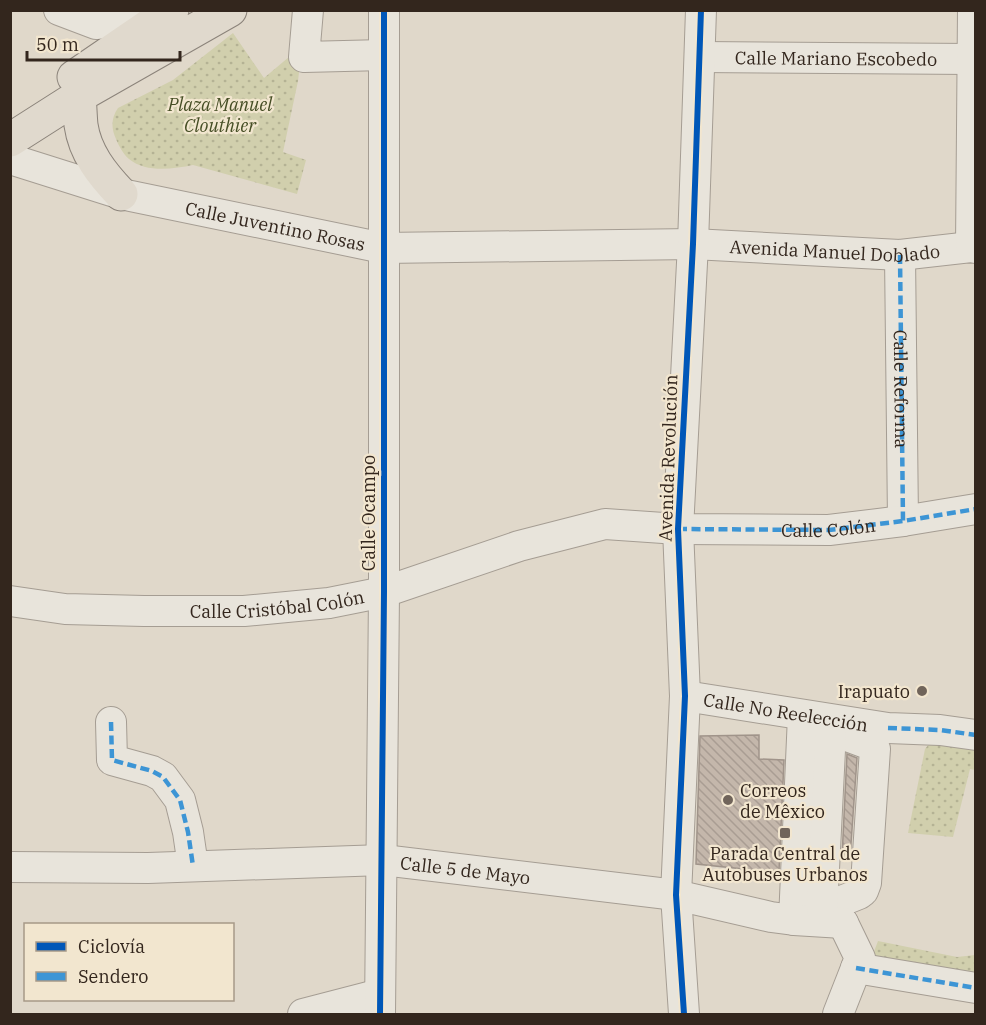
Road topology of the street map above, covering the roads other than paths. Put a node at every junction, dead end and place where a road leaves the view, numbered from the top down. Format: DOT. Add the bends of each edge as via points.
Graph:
graph roads {
  1 [pos="59,10"];
  2 [pos="135,10"];
  3 [pos="172,10"];
  4 [pos="230,10"];
  5 [pos="308,10"];
  6 [pos="384,10"];
  7 [pos="701,10"];
  8 [pos="973,10"];
  9 [pos="384,55"];
  10 [pos="700,57"];
  11 [pos="972,59"];
  12 [pos="79,96"];
  13 [pos="10,119"];
  14 [pos="10,140"];
  15 [pos="10,159"];
  16 [pos="121,194"];
  17 [pos="693,244"];
  18 [pos="383,248"];
  19 [pos="973,248"];
  20 [pos="900,255"];
  21 [pos="975,509"];
  22 [pos="903,521"];
  23 [pos="678,530"];
  24 [pos="384,592"];
  25 [pos="10,601"];
  26 [pos="685,696"];
  27 [pos="803,716"];
  28 [pos="111,722"];
  29 [pos="888,728"];
  30 [pos="831,730"];
  31 [pos="975,735"];
  32 [pos="383,860"];
  33 [pos="193,866"];
  34 [pos="10,867"];
  35 [pos="676,895"];
  36 [pos="833,916"];
  37 [pos="794,920"];
  38 [pos="856,969"];
  39 [pos="975,988"];
  40 [pos="380,1004"];
  41 [pos="303,1014"];
  42 [pos="684,1014"];
  43 [pos="838,1014"];
  1 -- 2 [label="street" via="96,24 113,22"];
  3 -- 13 [label="main road"];
  4 -- 12 [label="main road"];
  5 -- 9 [label="street" via="304,57"];
  6 -- 9 [label="street, Calle Ocampo"];
  7 -- 10 [label="street, Avenida Revolución"];
  8 -- 11 [label="street"];
  9 -- 18 [label="street, Calle Ocampo"];
  10 -- 11 [label="street, Calle Mariano Escobedo"];
  10 -- 17 [label="street, Avenida Revolución"];
  11 -- 19 [label="street"];
  12 -- 14 [label="main road"];
  12 -- 16 [label="main road" via="90,153"];
  15 -- 16 [label="street, Calle Juventino Rosas"];
  16 -- 18 [label="street, Calle Juventino Rosas"];
  17 -- 18 [label="street, Calle Juventino Rosas"];
  17 -- 20 [label="street, Avenida Manuel Doblado"];
  17 -- 23 [label="street, Avenida Revolución"];
  18 -- 24 [label="street, Calle Ocampo"];
  19 -- 20 [label="street, Avenida Manuel Doblado"];
  20 -- 22 [label="street, Calle Reforma"];
  21 -- 22 [label="street, Calle Colón"];
  22 -- 23 [label="street, Calle Colón" via="829,530"];
  23 -- 24 [label="street, Calle Cristóbal Colón" via="605,524 519,546"];
  23 -- 26 [label="street, Avenida Revolución"];
  24 -- 25 [label="street, Calle Cristóbal Colón" via="329,603 244,611 65,609"];
  24 -- 32 [label="street, Calle Ocampo"];
  26 -- 27 [label="street, Calle No Reelección"];
  26 -- 35 [label="street, Avenida Revolución"];
  27 -- 29 [label="street, Calle No Reelección"];
  27 -- 30 [label="street"];
  27 -- 37 [label="street"];
  28 -- 33 [label="street" via="112,760 163,777 180,800"];
  29 -- 31 [label="street, Calle No Reelección"];
  29 -- 36 [label="street" via="872,891 862,908"];
  30 -- 36 [label="street"];
  30 -- 36 [label="street" via="875,749 866,883 863,891"];
  32 -- 33 [label="street, Calle 5 de Mayo"];
  32 -- 35 [label="street, Calle 5 de Mayo"];
  32 -- 40 [label="street, Calle Ocampo"];
  33 -- 34 [label="street, Calle 5 de Mayo"];
  35 -- 37 [label="street, Calle 5 de Mayo"];
  35 -- 42 [label="street, Avenida Revolución"];
  36 -- 37 [label="street, Calle 5 de Mayo"];
  36 -- 38 [label="street" via="860,958"];
  38 -- 39 [label="street"];
  38 -- 43 [label="street"];
  40 -- 41 [label="street"];
}
